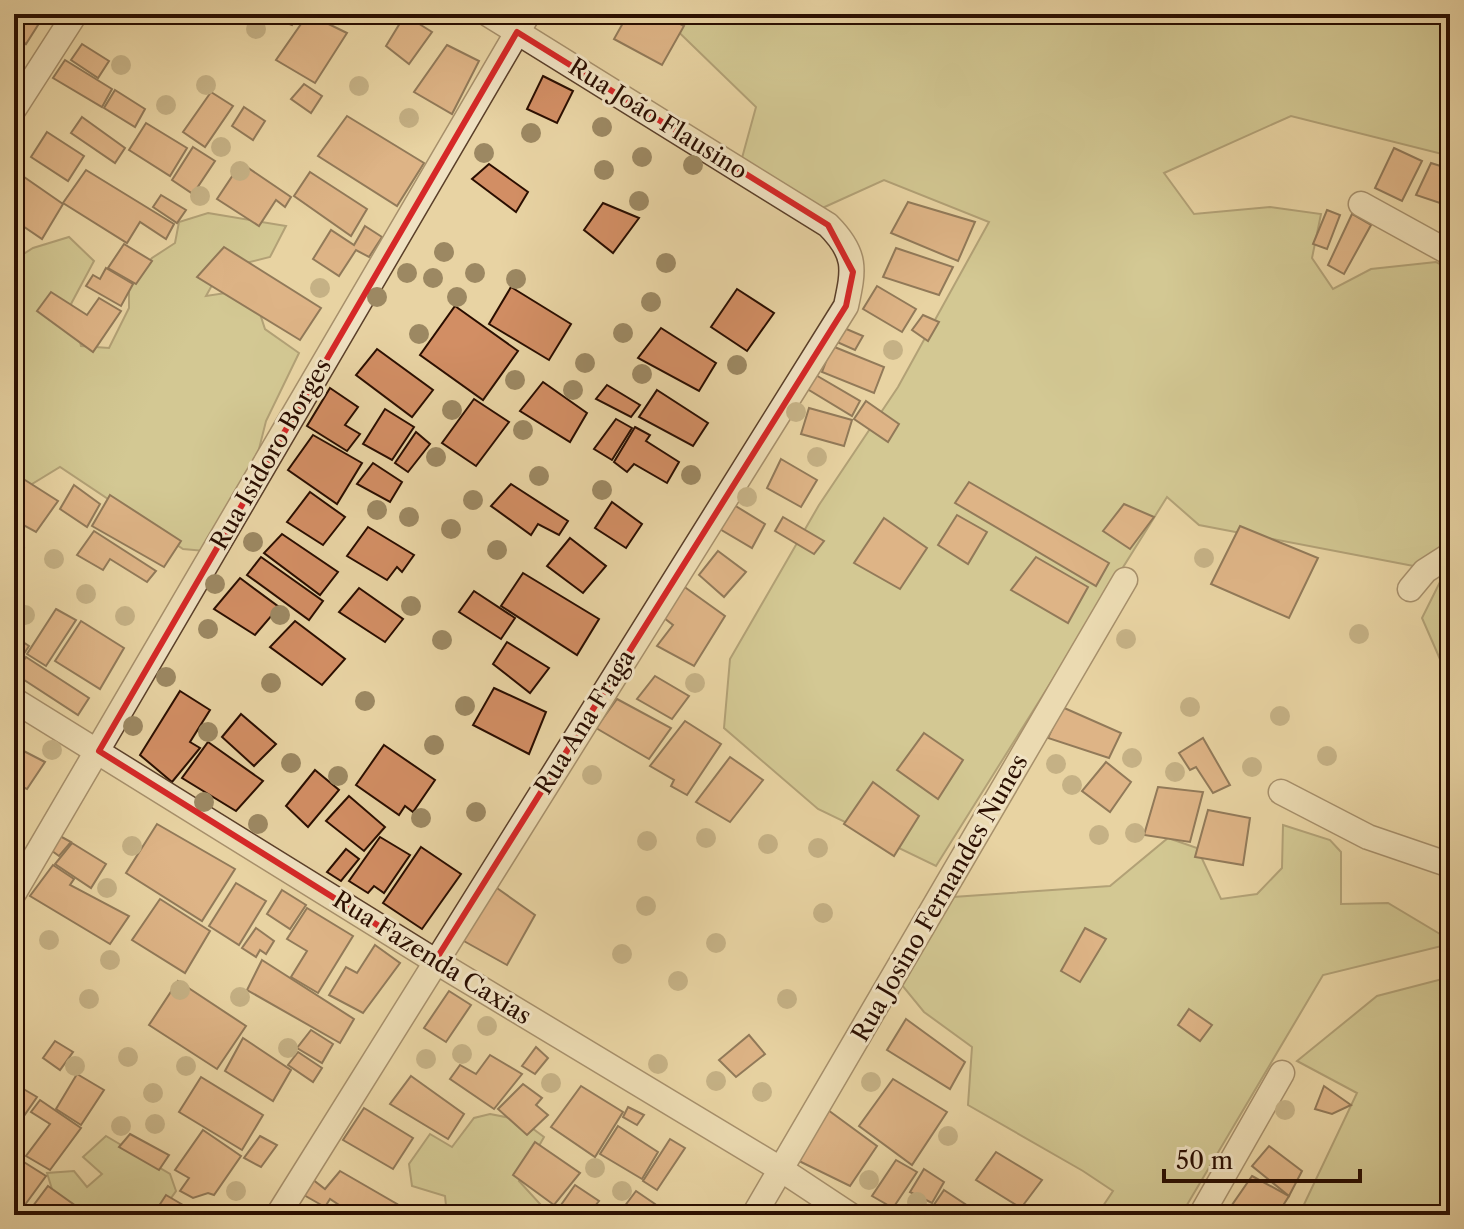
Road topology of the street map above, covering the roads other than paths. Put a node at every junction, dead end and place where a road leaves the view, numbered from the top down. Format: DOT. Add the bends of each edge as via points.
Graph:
graph roads {
  1 [pos="75,14"];
  2 [pos="488,14"];
  3 [pos="522,23"];
  4 [pos="14,109"];
  5 [pos="1361,204"];
  6 [pos="828,225"];
  7 [pos="1450,253"];
  8 [pos="1450,555"];
  9 [pos="1125,580"];
  10 [pos="1410,589"];
  11 [pos="14,700"];
  12 [pos="99,751"];
  13 [pos="1281,792"];
  14 [pos="1450,865"];
  15 [pos="14,893"];
  16 [pos="435,961"];
  17 [pos="1282,1073"];
  18 [pos="782,1170"];
  19 [pos="278,1215"];
  20 [pos="754,1215"];
  21 [pos="850,1215"];
  22 [pos="1201,1215"];
  1 -- 4 [label="street"];
  2 -- 3 [label="street, Rua João Flausino"];
  3 -- 6 [label="street, Rua João Flausino"];
  3 -- 12 [label="street, Rua Isidoro Borges"];
  5 -- 7 [label="street"];
  6 -- 16 [label="street, Rua Ana Fraga" via="849,254 853,272 846,306"];
  8 -- 10 [label="street" via="1425,571"];
  9 -- 18 [label="street, Rua Josino Fernandes Nunes"];
  11 -- 12 [label="street, Rua Fazenda Caxias"];
  12 -- 15 [label="street, Rua Isidoro Borges"];
  12 -- 16 [label="street, Rua Fazenda Caxias"];
  13 -- 14 [label="street" via="1368,837"];
  16 -- 18 [label="street, Rua Fazenda Caxias"];
  16 -- 19 [label="street, Rua Ana Fraga"];
  17 -- 22 [label="street"];
  18 -- 20 [label="street, Rua Josino Fernandes Nunes"];
  18 -- 21 [label="street, Rua Fazenda Caxias"];
}
